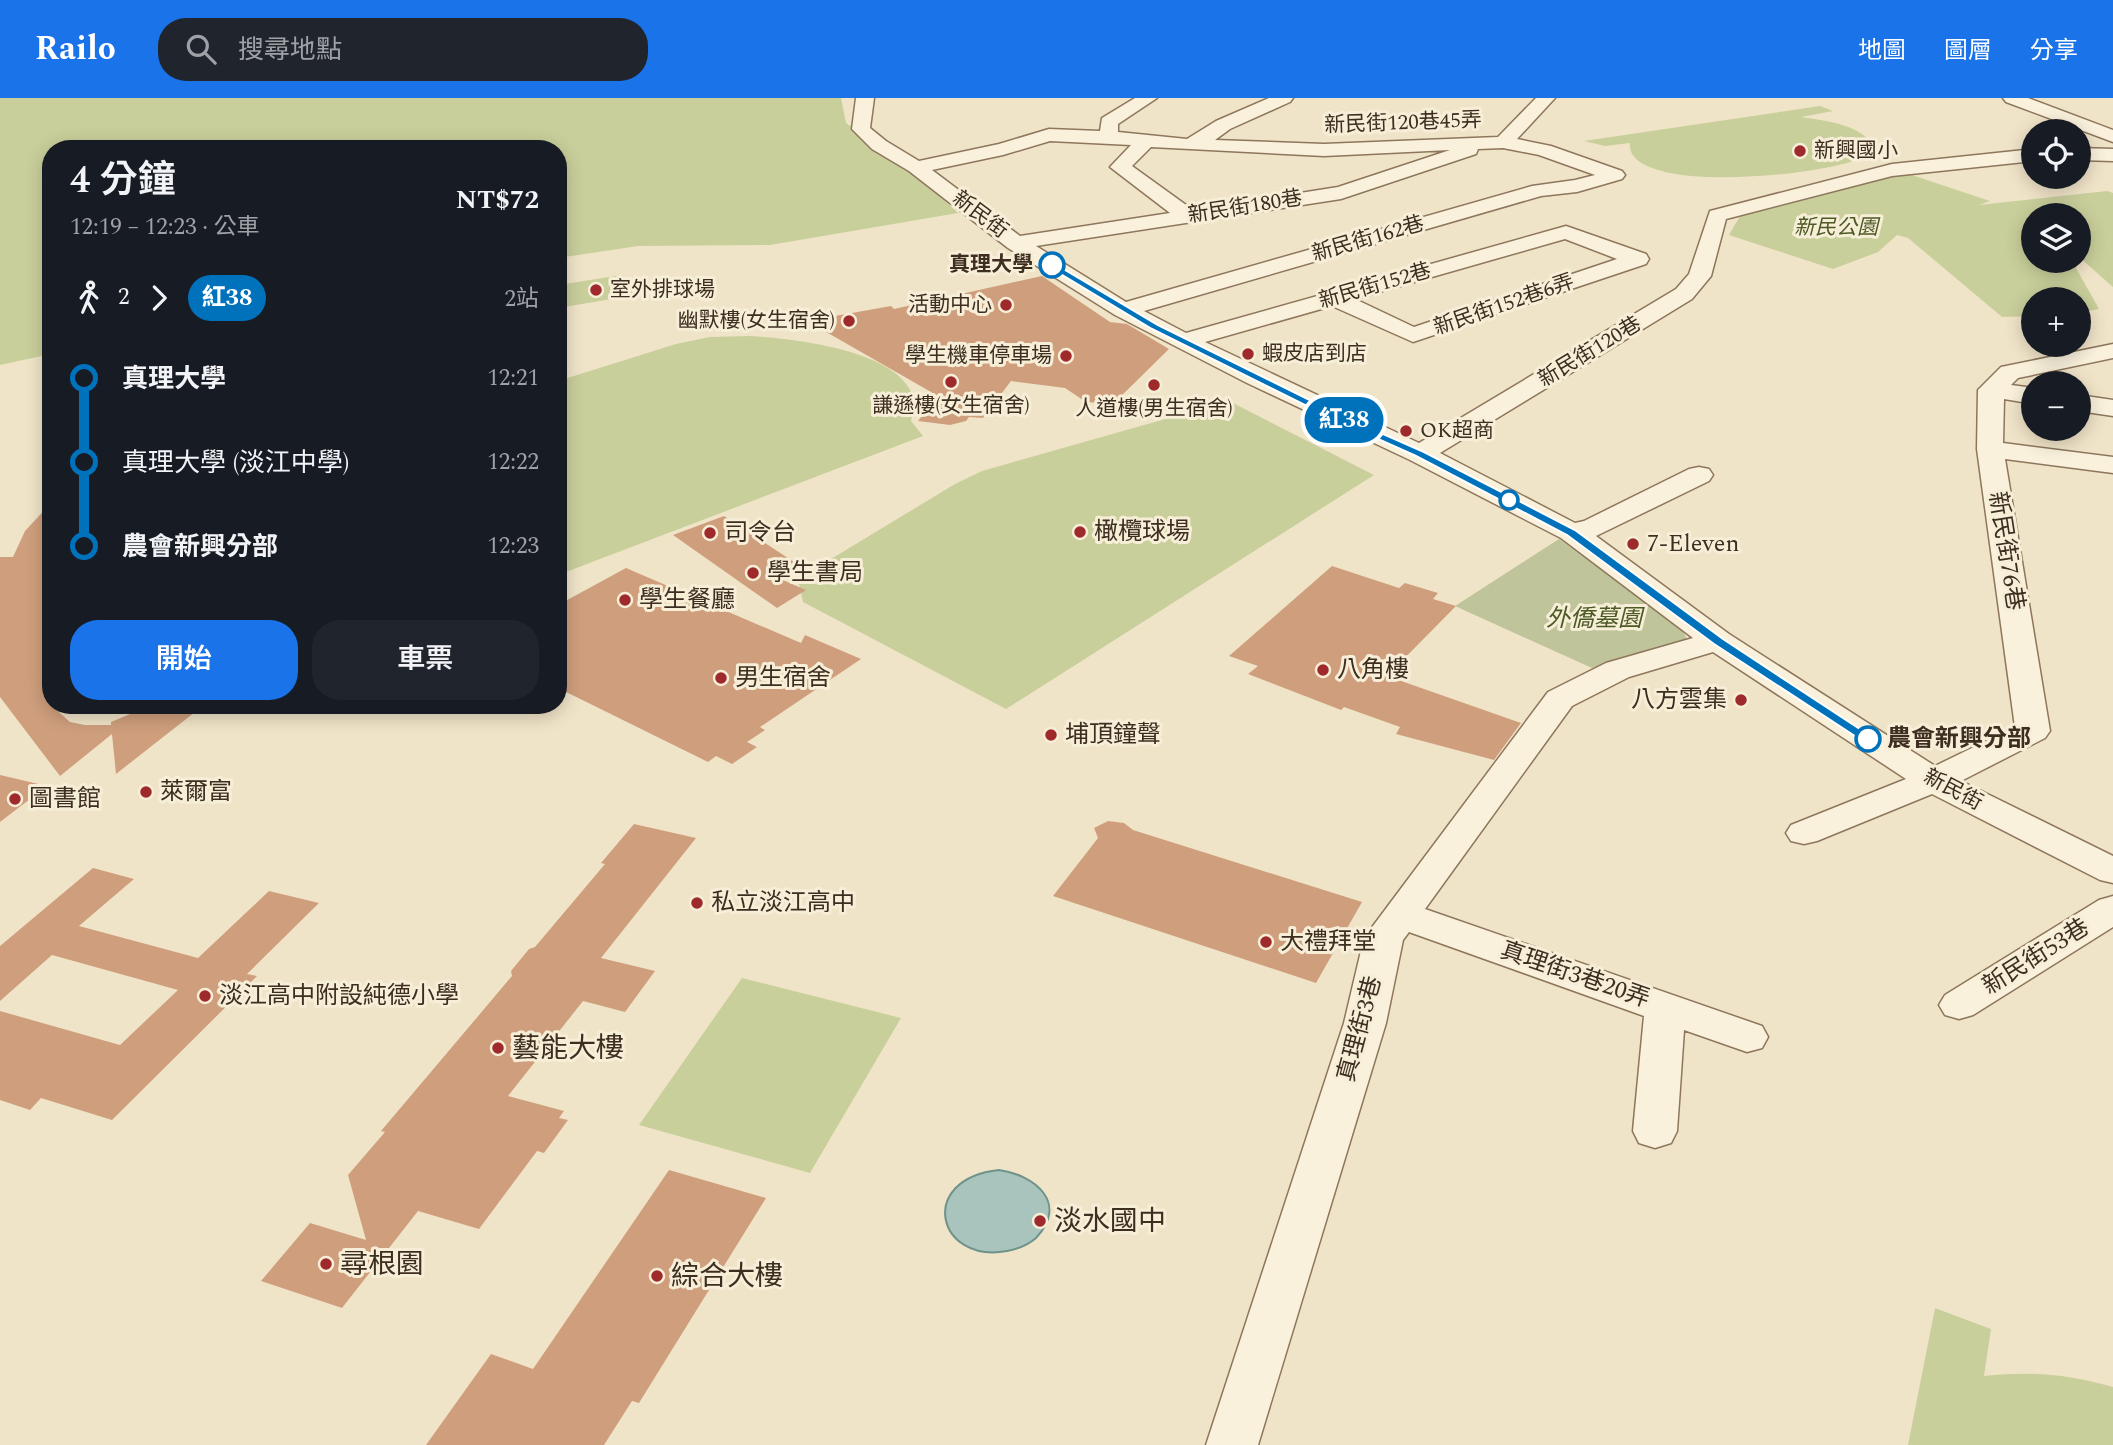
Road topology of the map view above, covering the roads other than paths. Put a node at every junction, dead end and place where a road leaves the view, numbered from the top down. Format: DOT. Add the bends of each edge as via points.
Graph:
graph roads {
  1 [pos="865,98"];
  2 [pos="1148,98"];
  3 [pos="1284,98"];
  4 [pos="1546,98"];
  5 [pos="2012,98"];
  6 [pos="2113,136"];
  7 [pos="1109,137"];
  8 [pos="1145,142"];
  9 [pos="1503,142"];
  10 [pos="1189,145"];
  11 [pos="1469,150"];
  12 [pos="2091,154"];
  13 [pos="2113,155"];
  14 [pos="2021,156"];
  15 [pos="916,167"];
  16 [pos="1615,175"];
  17 [pos="1319,180"];
  18 [pos="1341,193"];
  19 [pos="1263,204"];
  20 [pos="1188,216"];
  21 [pos="1295,221"];
  22 [pos="1016,243"];
  23 [pos="1638,259"];
  24 [pos="1334,298"];
  25 [pos="1123,310"];
  26 [pos="1184,341"];
  27 [pos="2113,351"];
  28 [pos="1991,390"];
  29 [pos="2021,394"];
  30 [pos="2091,404"];
  31 [pos="2113,408"];
  32 [pos="1990,449"];
  33 [pos="1420,454"];
  34 [pos="2113,465"];
  35 [pos="1699,475"];
  36 [pos="1571,532"];
  37 [pos="1718,641"];
  38 [pos="1933,781"];
  39 [pos="1804,833"];
  40 [pos="2113,871"];
  41 [pos="2113,909"];
  42 [pos="1402,915"];
  43 [pos="1959,1005"];
  44 [pos="1665,1006"];
  45 [pos="1747,1037"];
  46 [pos="1656,1131"];
  47 [pos="1232,1445"];
  1 -- 15 [label="street, 新民街" via="860,129"];
  2 -- 7 [label="street" via="1109,122"];
  3 -- 10 [label="street"];
  4 -- 9 [label="street"];
  5 -- 6 [label="street"];
  7 -- 8 [label="street, 新民街120巷45弄"];
  7 -- 15 [label="street, 新民街120巷45弄" via="1049,135"];
  8 -- 10 [label="street, 新民街120巷45弄"];
  8 -- 20 [label="street" via="1120,167"];
  9 -- 10 [label="street, 新民街120巷45弄" via="1324,150"];
  9 -- 16 [label="street, 新民街120巷45弄" via="1544,150"];
  11 -- 18 [label="street, 新民街180巷"];
  12 -- 13 [label="street"];
  14 -- 33 [label="street, 新民街120巷" via="1892,170 1717,215 1700,276 1684,294"];
  15 -- 22 [label="street, 新民街"];
  16 -- 25 [label="street, 新民街162巷" via="1539,190"];
  17 -- 18 [label="street"];
  18 -- 19 [label="street, 新民街180巷"];
  19 -- 20 [label="street, 新民街180巷"];
  19 -- 21 [label="street"];
  20 -- 22 [label="street, 新民街180巷"];
  22 -- 25 [label="street, 新民街"];
  23 -- 24 [label="street, 新民街152巷" via="1566,232"];
  23 -- 24 [label="street, 新民街152巷6弄" via="1413,335"];
  24 -- 26 [label="street, 新民街152巷"];
  25 -- 26 [label="street, 新民街"];
  26 -- 33 [label="street, 新民街"];
  27 -- 28 [label="street" via="2010,372"];
  28 -- 29 [label="street"];
  28 -- 32 [label="street, 新民街76巷"];
  30 -- 31 [label="street"];
  32 -- 34 [label="street"];
  32 -- 38 [label="street, 新民街76巷" via="2033,731"];
  33 -- 36 [label="street, 新民街"];
  35 -- 36 [label="street" via="1591,529"];
  36 -- 37 [label="street, 新民街"];
  37 -- 38 [label="street, 新民街"];
  37 -- 42 [label="street, 真理街3巷" via="1632,662 1591,679 1560,699"];
  38 -- 39 [label="street"];
  38 -- 40 [label="street, 新民街"];
  41 -- 43 [label="street, 新民街53巷"];
  42 -- 44 [label="street, 真理街3巷20弄"];
  42 -- 47 [label="street, 真理街3巷" via="1384,938 1365,1023"];
  44 -- 45 [label="street, 真理街3巷20弄"];
  44 -- 46 [label="street"];
}
